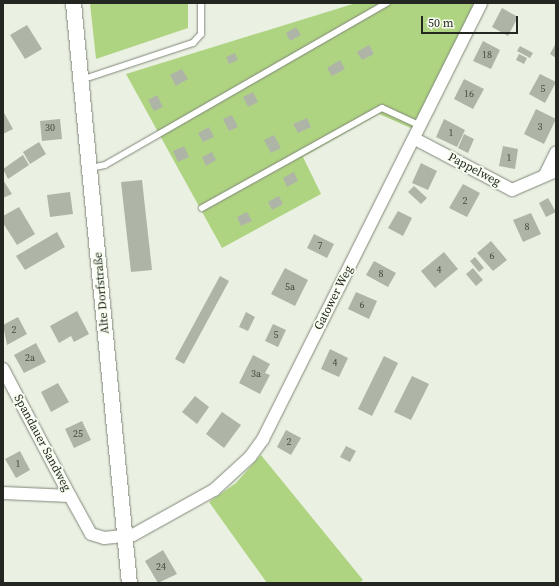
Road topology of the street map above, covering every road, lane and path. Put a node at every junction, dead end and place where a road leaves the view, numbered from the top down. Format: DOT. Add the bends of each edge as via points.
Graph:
graph roads {
  1 [pos="73,3"];
  2 [pos="201,3"];
  3 [pos="387,3"];
  4 [pos="481,3"];
  5 [pos="81,80"];
  6 [pos="421,126"];
  7 [pos="415,139"];
  8 [pos="556,152"];
  9 [pos="90,168"];
  10 [pos="550,173"];
  11 [pos="202,208"];
  12 [pos="3,369"];
  13 [pos="3,492"];
  14 [pos="70,496"];
  15 [pos="125,536"];
  16 [pos="129,583"];
  1 -- 5 [label="street, Alte Dorfstraße"];
  2 -- 5 [label="lane" via="201,34 193,43"];
  3 -- 9 [label="lane" via="105,165"];
  4 -- 6 [label="street, Gatower Weg"];
  5 -- 9 [label="street, Alte Dorfstraße"];
  6 -- 7 [label="street, Gatower Weg"];
  6 -- 11 [label="lane" via="382,108"];
  7 -- 10 [label="street, Pappelweg" via="512,190"];
  7 -- 15 [label="street, Gatower Weg" via="263,439 250,457 214,490 140,534"];
  8 -- 10 [label="street"];
  9 -- 15 [label="street, Alte Dorfstraße"];
  12 -- 14 [label="street, Spandauer Sandweg"];
  13 -- 14 [label="street"];
  14 -- 15 [label="street, Gatower Weg" via="91,534 104,538"];
  15 -- 16 [label="street, Alte Dorfstraße"];
}
